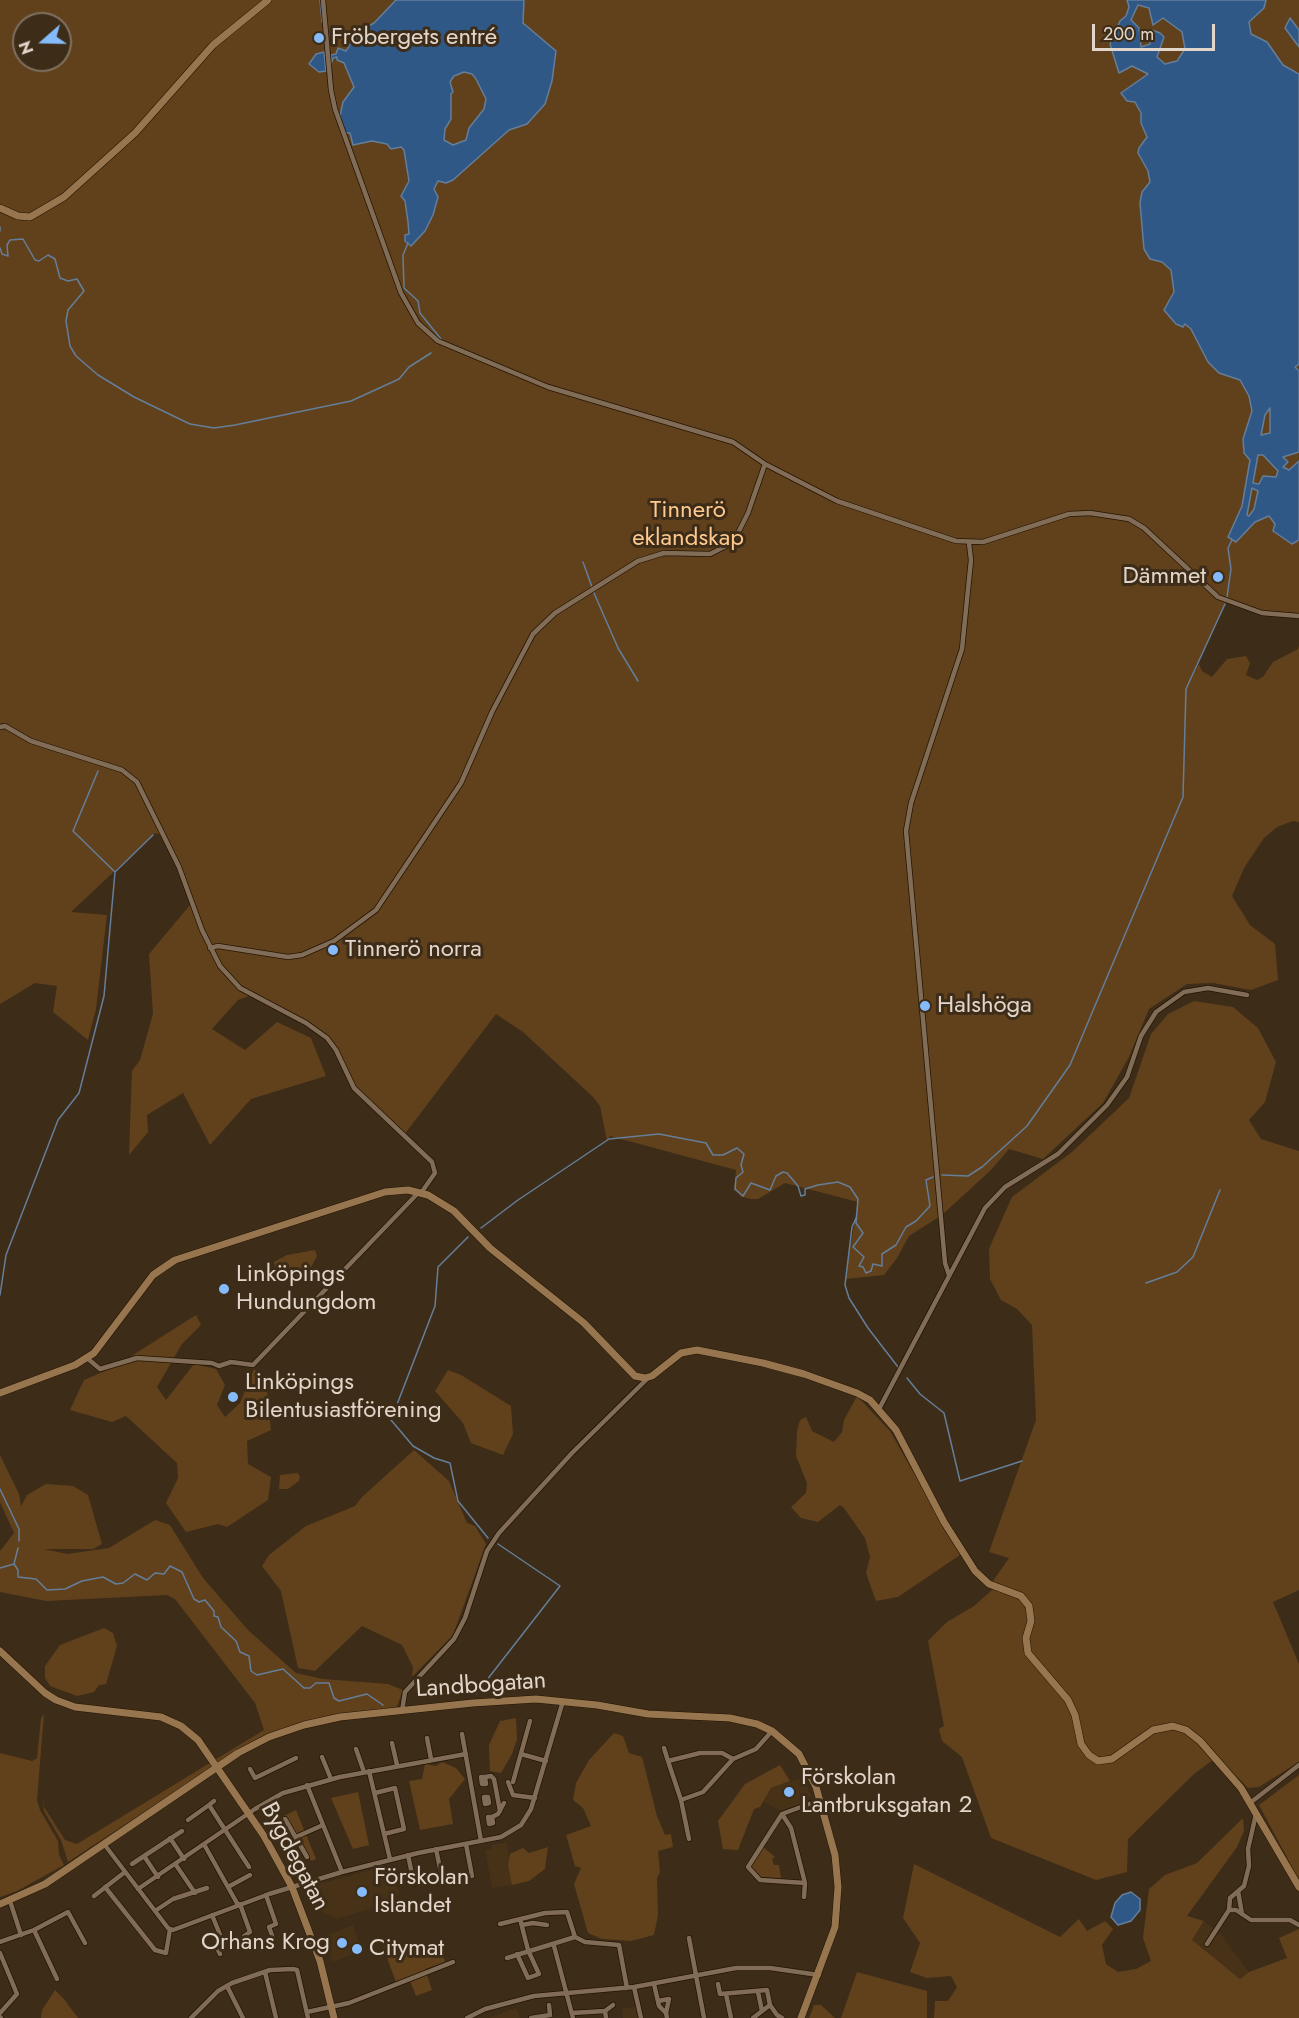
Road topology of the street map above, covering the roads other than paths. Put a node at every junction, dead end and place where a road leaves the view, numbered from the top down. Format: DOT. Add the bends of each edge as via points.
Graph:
graph roads {
  1 [pos="267,0"];
  2 [pos="323,0"];
  3 [pos="0,208"];
  4 [pos="765,464"];
  5 [pos="969,543"];
  6 [pos="1299,616"];
  7 [pos="2,725"];
  8 [pos="210,948"];
  9 [pos="1247,995"];
  10 [pos="420,1192"];
  11 [pos="949,1275"];
  12 [pos="87,1358"];
  13 [pos="648,1377"];
  14 [pos="0,1393"];
  15 [pos="879,1409"];
  16 [pos="0,1651"];
  17 [pos="563,1701"];
  18 [pos="402,1711"];
  19 [pos="530,1721"];
  20 [pos="772,1731"];
  21 [pos="462,1734"];
  22 [pos="427,1738"];
  23 [pos="392,1743"];
  24 [pos="664,1748"];
  25 [pos="356,1749"];
  26 [pos="466,1754"];
  27 [pos="521,1754"];
  28 [pos="322,1757"];
  29 [pos="296,1758"];
  30 [pos="431,1759"];
  31 [pos="733,1759"];
  32 [pos="546,1761"];
  33 [pos="668,1761"];
  34 [pos="397,1765"];
  35 [pos="1299,1766"];
  36 [pos="218,1767"];
  37 [pos="249,1769"];
  38 [pos="367,1772"];
  39 [pos="485,1777"];
  40 [pos="331,1779"];
  41 [pos="307,1785"];
  42 [pos="375,1793"];
  43 [pos="497,1795"];
  44 [pos="488,1797"];
  45 [pos="535,1798"];
  46 [pos="681,1800"];
  47 [pos="820,1800"];
  48 [pos="214,1801"];
  49 [pos="504,1803"];
  50 [pos="1250,1803"];
  51 [pos="209,1805"];
  52 [pos="500,1810"];
  53 [pos="249,1813"];
  54 [pos="782,1814"];
  55 [pos="1256,1814"];
  56 [pos="492,1817"];
  57 [pos="285,1819"];
  58 [pos="188,1820"];
  59 [pos="323,1825"];
  60 [pos="227,1830"];
  61 [pos="182,1831"];
  62 [pos="384,1833"];
  63 [pos="296,1837"];
  64 [pos="170,1838"];
  65 [pos="689,1839"];
  66 [pos="481,1841"];
  67 [pos="104,1844"];
  68 [pos="466,1844"];
  69 [pos="205,1846"];
  70 [pos="436,1849"];
  71 [pos="408,1855"];
  72 [pos="144,1856"];
  73 [pos="307,1857"];
  74 [pos="184,1859"];
  75 [pos="390,1859"];
  76 [pos="132,1864"];
  77 [pos="176,1864"];
  78 [pos="249,1867"];
  79 [pos="125,1872"];
  80 [pos="342,1872"];
  81 [pos="250,1875"];
  82 [pos="472,1876"];
  83 [pos="158,1877"];
  84 [pos="442,1878"];
  85 [pos="805,1883"];
  86 [pos="414,1884"];
  87 [pos="105,1887"];
  88 [pos="228,1887"];
  89 [pos="292,1887"];
  90 [pos="1299,1887"];
  91 [pos="207,1888"];
  92 [pos="138,1889"];
  93 [pos="1238,1891"];
  94 [pos="195,1893"];
  95 [pos="266,1895"];
  96 [pos="94,1896"];
  97 [pos="804,1897"];
  98 [pos="10,1901"];
  99 [pos="0,1904"];
  100 [pos="239,1905"];
  101 [pos="1229,1910"];
  102 [pos="155,1911"];
  103 [pos="1242,1914"];
  104 [pos="212,1915"];
  105 [pos="521,1922"];
  106 [pos="500,1924"];
  107 [pos="547,1925"];
  108 [pos="1299,1925"];
  109 [pos="170,1929"];
  110 [pos="34,1930"];
  111 [pos="21,1935"];
  112 [pos="575,1937"];
  113 [pos="273,1938"];
  114 [pos="689,1938"];
  115 [pos="0,1942"];
  116 [pos="85,1943"];
  117 [pos="1207,1944"];
  118 [pos="554,1946"];
  119 [pos="248,1947"];
  120 [pos="528,1950"];
  121 [pos="0,1953"];
  122 [pos="220,1954"];
  123 [pos="517,1954"];
  124 [pos="507,1958"];
  125 [pos="453,1962"];
  126 [pos="265,1972"];
  127 [pos="697,1975"];
  128 [pos="819,1975"];
  129 [pos="57,1979"];
  130 [pos="654,1984"];
  131 [pos="717,1984"];
  132 [pos="227,1986"];
  133 [pos="634,1987"];
  134 [pos="627,1988"];
  135 [pos="568,1992"];
  136 [pos="758,1992"];
  137 [pos="726,1994"];
  138 [pos="658,2001"];
  139 [pos="728,2004"];
  140 [pos="549,2005"];
  141 [pos="613,2005"];
  142 [pos="770,2005"];
  143 [pos="332,2007"];
  144 [pos="722,2008"];
  145 [pos="593,2011"];
  146 [pos="605,2011"];
  147 [pos="762,2011"];
  148 [pos="573,2015"];
  149 [pos="667,2015"];
  150 [pos="0,2016"];
  151 [pos="307,2016"];
  152 [pos="194,2017"];
  153 [pos="540,2017"];
  154 [pos="243,2018"];
  155 [pos="276,2018"];
  156 [pos="334,2018"];
  157 [pos="467,2018"];
  158 [pos="531,2018"];
  159 [pos="594,2018"];
  160 [pos="606,2018"];
  161 [pos="641,2018"];
  162 [pos="704,2018"];
  163 [pos="731,2018"];
  164 [pos="753,2018"];
  165 [pos="782,2018"];
  166 [pos="801,2018"];
  1 -- 3 [label="street" via="231,28 135,133 64,197 30,217"];
  2 -- 4 [label="street" via="335,109 397,283 426,331 448,347 548,387 733,442"];
  4 -- 5 [label="street" via="852,508"];
  4 -- 8 [label="street" via="748,513 728,545 710,554 664,553 645,558 555,613 533,634 461,783 376,910 334,941 302,955 288,957"];
  5 -- 6 [label="street" via="1069,514 1117,516 1144,528 1218,597 1262,613"];
  5 -- 11 [label="street" via="971,560 962,649 911,803 906,831"];
  7 -- 8 [label="street" via="31,741 122,770 137,782 179,867"];
  8 -- 10 [label="street" via="240,988 314,1027 332,1044 354,1088 432,1162 435,1173"];
  9 -- 11 [label="street" via="1208,988 1184,992 1156,1012 1141,1036 1116,1096 1058,1154 992,1199"];
  10 -- 12 [label="street" via="385,1192 169,1263 153,1275 101,1348"];
  10 -- 12 [label="street" via="253,1365 235,1362 219,1366 137,1358 100,1369"];
  10 -- 13 [label="street" via="454,1211 490,1248 584,1323 631,1372 640,1378"];
  11 -- 15 [label="street"];
  12 -- 14 [label="street"];
  13 -- 15 [label="street" via="681,1353 700,1351 804,1374 857,1393"];
  13 -- 18 [label="street" via="499,1533 487,1551 454,1639 405,1692"];
  15 -- 50 [label="street" via="896,1430 944,1522 975,1571 989,1584 1021,1596 1029,1606 1028,1653 1068,1700 1081,1744 1089,1755 1098,1761 1112,1759 1153,1730 1180,1727 1200,1741"];
  16 -- 36 [label="street, Bygdegatan" via="45,1694 65,1704 151,1715 181,1726 198,1740"];
  17 -- 18 [label="street, Landbogatan" via="507,1700"];
  17 -- 20 [label="street, Landbogatan" via="648,1713 730,1718"];
  17 -- 32 [label="street"];
  18 -- 36 [label="street, Landbogatan" via="303,1725 255,1744"];
  19 -- 27 [label="street"];
  20 -- 31 [label="street" via="756,1749"];
  20 -- 47 [label="street, Landbogatan" via="799,1754 812,1774"];
  21 -- 26 [label="street"];
  22 -- 30 [label="street"];
  23 -- 34 [label="street"];
  24 -- 33 [label="street"];
  25 -- 38 [label="street"];
  26 -- 30 [label="street"];
  26 -- 66 [label="street"];
  27 -- 32 [label="street"];
  27 -- 45 [label="street" via="510,1782 513,1795"];
  28 -- 40 [label="street"];
  29 -- 37 [label="street" via="255,1778"];
  30 -- 34 [label="street"];
  31 -- 33 [label="street" via="722,1753 700,1753"];
  31 -- 46 [label="street" via="703,1792"];
  32 -- 45 [label="street"];
  33 -- 46 [label="street"];
  34 -- 38 [label="street"];
  35 -- 50 [label="street"];
  36 -- 53 [label="street, Bygdegatan"];
  36 -- 67 [label="street, Landbogatan"];
  38 -- 40 [label="street"];
  38 -- 42 [label="street"];
  39 -- 43 [label="street" via="493,1778"];
  40 -- 41 [label="street"];
  41 -- 53 [label="street" via="283,1793"];
  41 -- 59 [label="street"];
  42 -- 62 [label="street"];
  42 -- 62 [label="street" via="395,1788 404,1829"];
  43 -- 44 [label="street"];
  43 -- 52 [label="street"];
  45 -- 66 [label="street" via="528,1816 516,1829"];
  46 -- 65 [label="street"];
  47 -- 54 [label="street"];
  47 -- 128 [label="street, Landbogatan" via="835,1855 838,1887 835,1927"];
  48 -- 51 [label="street"];
  49 -- 52 [label="street"];
  50 -- 55 [label="street"];
  51 -- 58 [label="street"];
  51 -- 60 [label="street"];
  52 -- 56 [label="street"];
  53 -- 60 [label="street"];
  53 -- 89 [label="street, Bygdegatan"];
  54 -- 85 [label="street" via="792,1828"];
  54 -- 85 [label="street" via="748,1868 760,1880"];
  55 -- 90 [label="street"];
  55 -- 93 [label="street" via="1248,1849 1248,1871 1244,1886"];
  57 -- 63 [label="street"];
  59 -- 63 [label="street"];
  59 -- 80 [label="street"];
  60 -- 69 [label="street"];
  60 -- 78 [label="street"];
  61 -- 64 [label="street"];
  62 -- 75 [label="street"];
  63 -- 73 [label="street"];
  64 -- 72 [label="street"];
  64 -- 74 [label="street"];
  66 -- 68 [label="street"];
  67 -- 79 [label="street"];
  67 -- 98 [label="street, Landbogatan" via="45,1884"];
  68 -- 70 [label="street"];
  68 -- 82 [label="street"];
  69 -- 74 [label="street"];
  69 -- 88 [label="street"];
  70 -- 71 [label="street"];
  70 -- 84 [label="street"];
  71 -- 75 [label="street"];
  71 -- 86 [label="street"];
  72 -- 76 [label="street"];
  72 -- 83 [label="street"];
  74 -- 77 [label="street"];
  75 -- 80 [label="street"];
  77 -- 83 [label="street"];
  77 -- 94 [label="street"];
  79 -- 87 [label="street"];
  79 -- 92 [label="street"];
  80 -- 89 [label="street"];
  81 -- 88 [label="street"];
  83 -- 92 [label="street"];
  85 -- 97 [label="street"];
  87 -- 96 [label="street"];
  87 -- 109 [label="street" via="149,1945 168,1953"];
  88 -- 100 [label="street"];
  89 -- 95 [label="street"];
  89 -- 143 [label="street, Bygdegatan" via="315,1943"];
  91 -- 94 [label="street"];
  92 -- 102 [label="street"];
  93 -- 101 [label="street" via="1230,1898"];
  93 -- 103 [label="street"];
  94 -- 102 [label="street" via="173,1899"];
  95 -- 100 [label="street"];
  95 -- 113 [label="street" via="276,1924 269,1927"];
  98 -- 99 [label="street, Landbogatan"];
  98 -- 111 [label="street"];
  100 -- 104 [label="street"];
  100 -- 119 [label="street" via="250,1932 244,1936"];
  101 -- 103 [label="street"];
  101 -- 117 [label="street"];
  102 -- 109 [label="street"];
  103 -- 108 [label="street" via="1251,1920 1290,1920"];
  104 -- 109 [label="street"];
  104 -- 122 [label="street" via="223,1942 216,1946"];
  105 -- 106 [label="street"];
  105 -- 107 [label="street"];
  105 -- 112 [label="street" via="567,1912"];
  105 -- 120 [label="street"];
  110 -- 111 [label="street"];
  110 -- 116 [label="street" via="69,1911"];
  110 -- 129 [label="street"];
  111 -- 115 [label="street"];
  112 -- 120 [label="street"];
  112 -- 134 [label="street" via="585,1942 619,1945"];
  114 -- 127 [label="street"];
  118 -- 135 [label="street"];
  120 -- 123 [label="street"];
  120 -- 123 [label="street" via="539,1974 528,1978"];
  121 -- 150 [label="street" via="17,1995"];
  123 -- 124 [label="street"];
  125 -- 143 [label="street"];
  126 -- 132 [label="street"];
  126 -- 151 [label="street" via="297,1970"];
  126 -- 155 [label="street"];
  127 -- 128 [label="street" via="762,1967"];
  127 -- 130 [label="street"];
  127 -- 162 [label="street"];
  128 -- 166 [label="street, Landbogatan"];
  130 -- 133 [label="street"];
  130 -- 138 [label="street"];
  131 -- 137 [label="street" via="720,1994"];
  132 -- 152 [label="street"];
  132 -- 154 [label="street"];
  133 -- 134 [label="street"];
  133 -- 161 [label="street"];
  134 -- 135 [label="street"];
  135 -- 148 [label="street"];
  135 -- 157 [label="street" via="514,2000"];
  136 -- 137 [label="street"];
  136 -- 142 [label="street" via="767,1990"];
  136 -- 147 [label="street"];
  137 -- 139 [label="street"];
  138 -- 149 [label="street"];
  138 -- 149 [label="street" via="669,2000"];
  139 -- 144 [label="street"];
  139 -- 163 [label="street"];
  140 -- 153 [label="street" via="550,2015"];
  141 -- 146 [label="street"];
  142 -- 147 [label="street"];
  142 -- 165 [label="street"];
  143 -- 151 [label="street"];
  143 -- 156 [label="street, Bygdegatan"];
  145 -- 146 [label="street"];
  145 -- 148 [label="street"];
  145 -- 159 [label="street"];
  146 -- 160 [label="street"];
  147 -- 164 [label="street"];
  153 -- 158 [label="street"];
}
